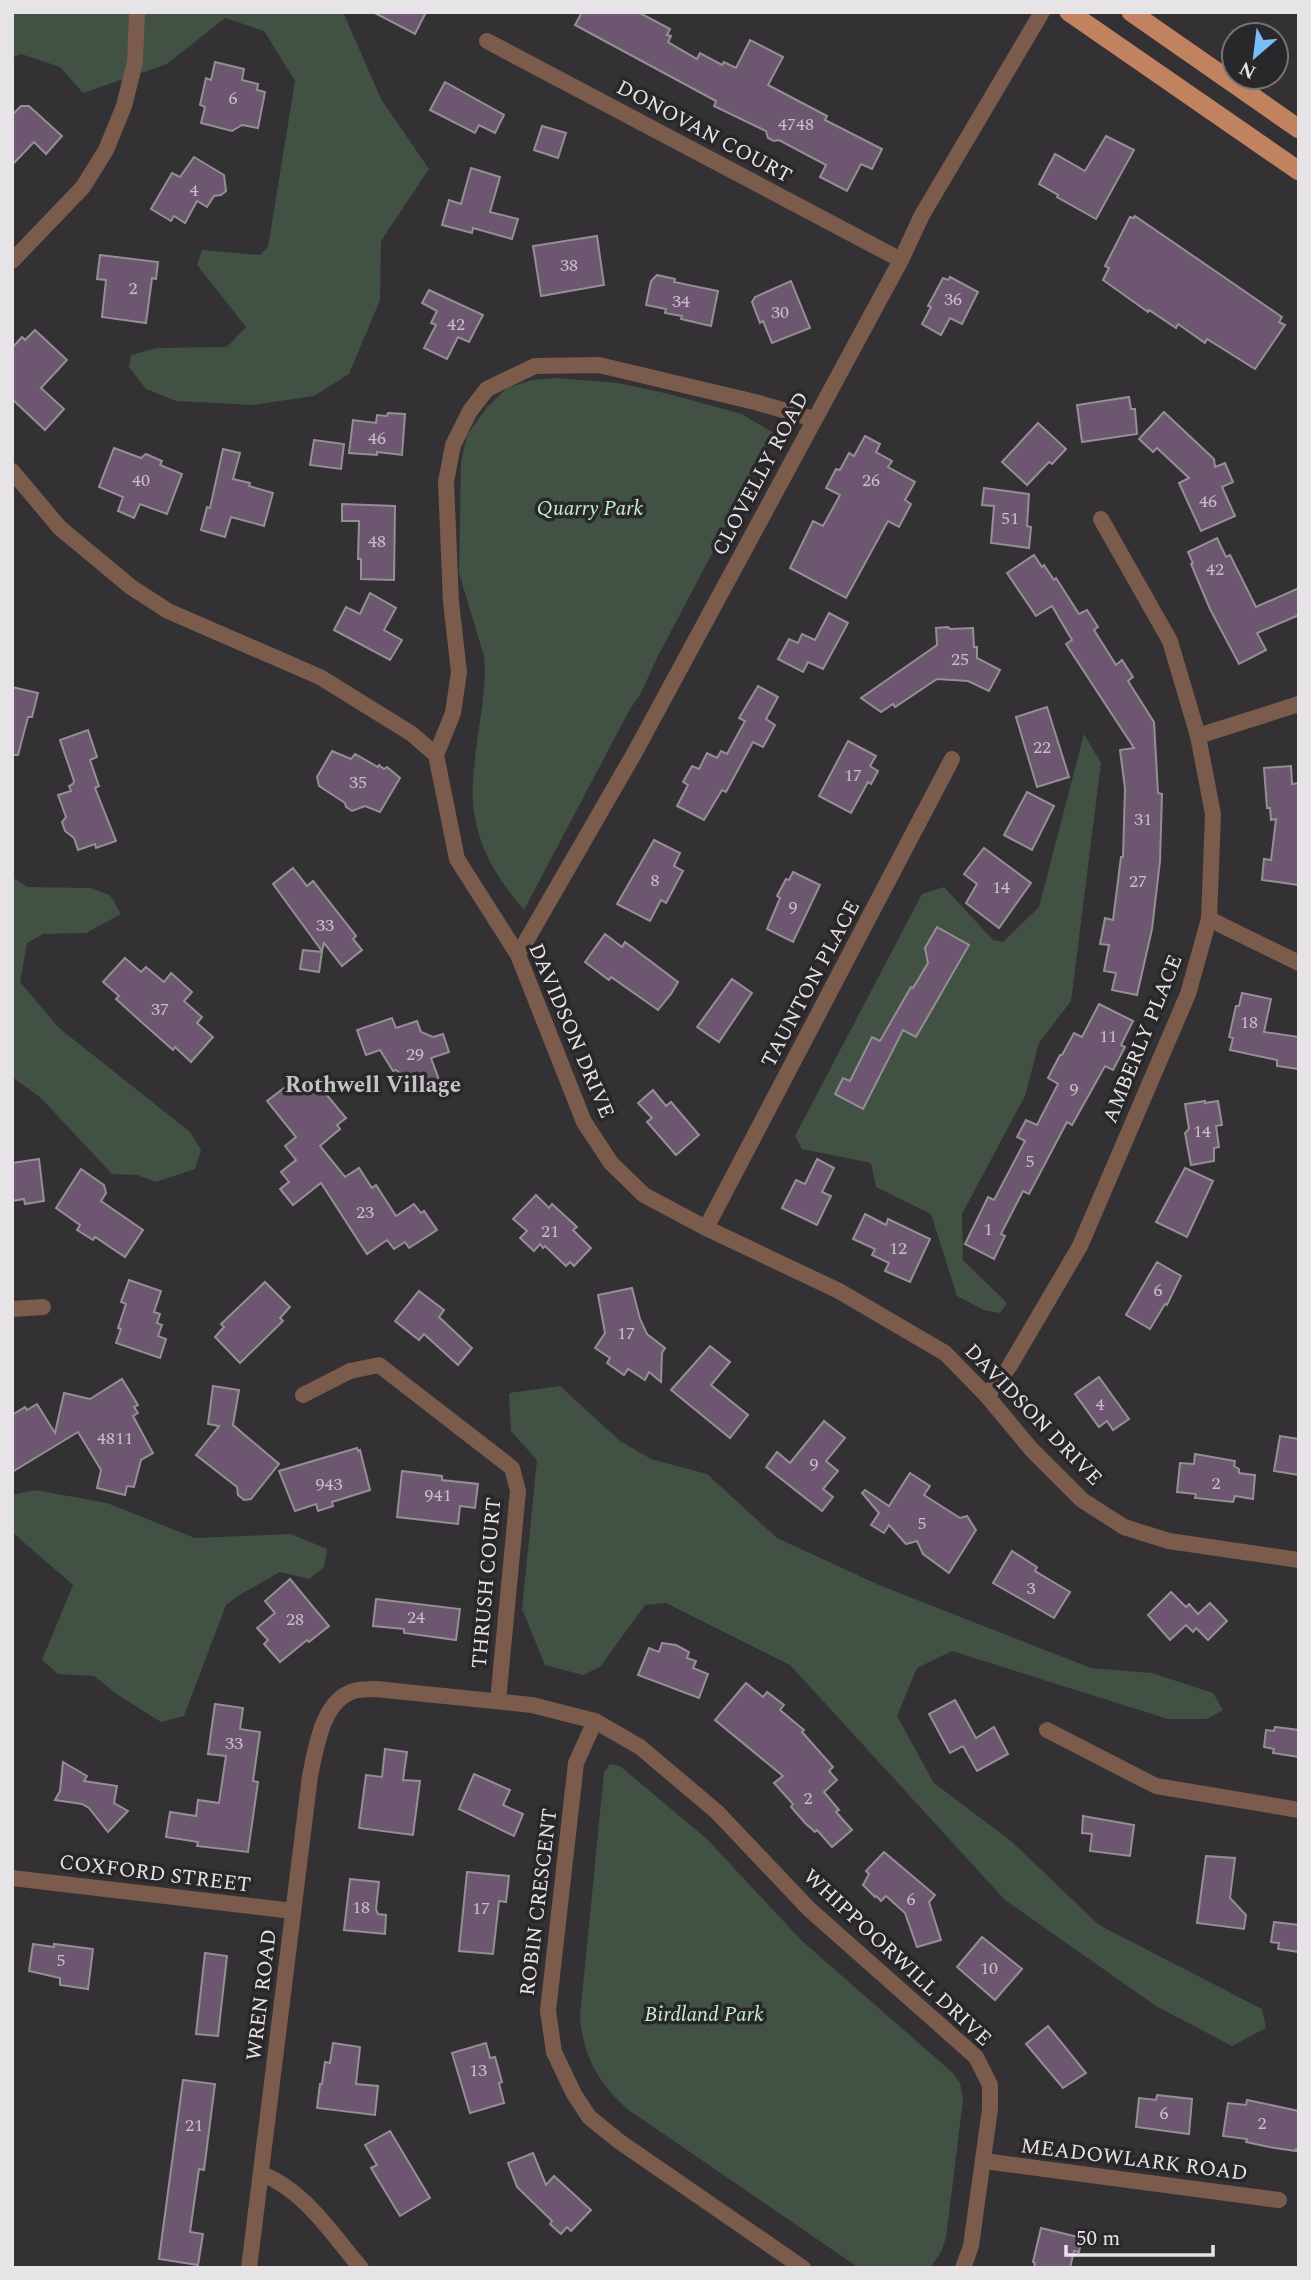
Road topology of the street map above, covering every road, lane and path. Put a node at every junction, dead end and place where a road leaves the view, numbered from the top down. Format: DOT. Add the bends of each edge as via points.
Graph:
graph roads {
  1 [pos="137,12"];
  2 [pos="1042,12"];
  3 [pos="1069,12"];
  4 [pos="1131,12"];
  5 [pos="487,41"];
  6 [pos="1299,129"];
  7 [pos="1299,171"];
  8 [pos="901,260"];
  9 [pos="12,261"];
  10 [pos="814,419"];
  11 [pos="12,471"];
  12 [pos="1101,519"];
  13 [pos="1299,704"];
  14 [pos="1198,736"];
  15 [pos="436,755"];
  16 [pos="952,759"];
  17 [pos="1209,919"];
  18 [pos="518,956"];
  19 [pos="1299,963"];
  20 [pos="706,1228"];
  21 [pos="43,1307"];
  22 [pos="12,1309"];
  23 [pos="303,1395"];
  24 [pos="987,1396"];
  25 [pos="1299,1560"];
  26 [pos="498,1701"];
  27 [pos="595,1721"];
  28 [pos="1047,1730"];
  29 [pos="1299,1810"];
  30 [pos="12,1878"];
  31 [pos="293,1911"];
  32 [pos="985,2161"];
  33 [pos="262,2174"];
  34 [pos="1279,2200"];
  35 [pos="249,2268"];
  36 [pos="361,2268"];
  37 [pos="803,2268"];
  38 [pos="962,2268"];
  1 -- 9 [label="street" via="135,62 107,150 83,187"];
  2 -- 8 [label="street, CLOVELLY ROAD" via="922,215"];
  3 -- 7 [label="main road"];
  4 -- 6 [label="main road"];
  5 -- 8 [label="street, DONOVAN COURT"];
  8 -- 10 [label="street, CLOVELLY ROAD"];
  10 -- 15 [label="street" via="599,365 535,366 487,389 453,446 446,482 459,673 453,713"];
  10 -- 18 [label="street, CLOVELLY ROAD" via="635,752"];
  11 -- 15 [label="street" via="60,528 131,587 168,611 320,677 412,734"];
  12 -- 14 [label="street, AMBERLY PLACE" via="1170,640"];
  13 -- 14 [label="street"];
  14 -- 17 [label="street, AMBERLY PLACE" via="1213,814"];
  15 -- 18 [label="street, DAVIDSON DRIVE" via="457,859"];
  16 -- 20 [label="street, TAUNTON PLACE"];
  17 -- 19 [label="street"];
  17 -- 24 [label="street, AMBERLY PLACE" via="1188,994 1080,1246"];
  18 -- 20 [label="street, DAVIDSON DRIVE" via="584,1122 611,1163 644,1195"];
  20 -- 24 [label="street, DAVIDSON DRIVE" via="839,1290 945,1353"];
  21 -- 22 [label="street"];
  23 -- 26 [label="street, THRUSH COURT" via="350,1371 379,1365 512,1468 518,1491"];
  24 -- 25 [label="street, DAVIDSON DRIVE" via="1082,1500 1124,1527 1169,1541"];
  26 -- 27 [label="street"];
  26 -- 31 [label="street, WREN ROAD" via="376,1689 352,1691 336,1702 320,1728 310,1776"];
  27 -- 32 [label="street, WHIPPOORWILL DRIVE" via="640,1747 718,1812 809,1909 976,2057 990,2085"];
  27 -- 37 [label="street, ROBIN CRESCENT" via="576,1763 548,2011 554,2052 589,2117"];
  28 -- 29 [label="street" via="1156,1786"];
  30 -- 31 [label="street, COXFORD STREET"];
  31 -- 33 [label="street, WREN ROAD"];
  32 -- 34 [label="street, MEADOWLARK ROAD"];
  32 -- 38 [label="street, WHIPPOORWILL DRIVE" via="971,2246"];
  33 -- 35 [label="street, WREN ROAD"];
  33 -- 36 [label="street" via="302,2199"];
}
